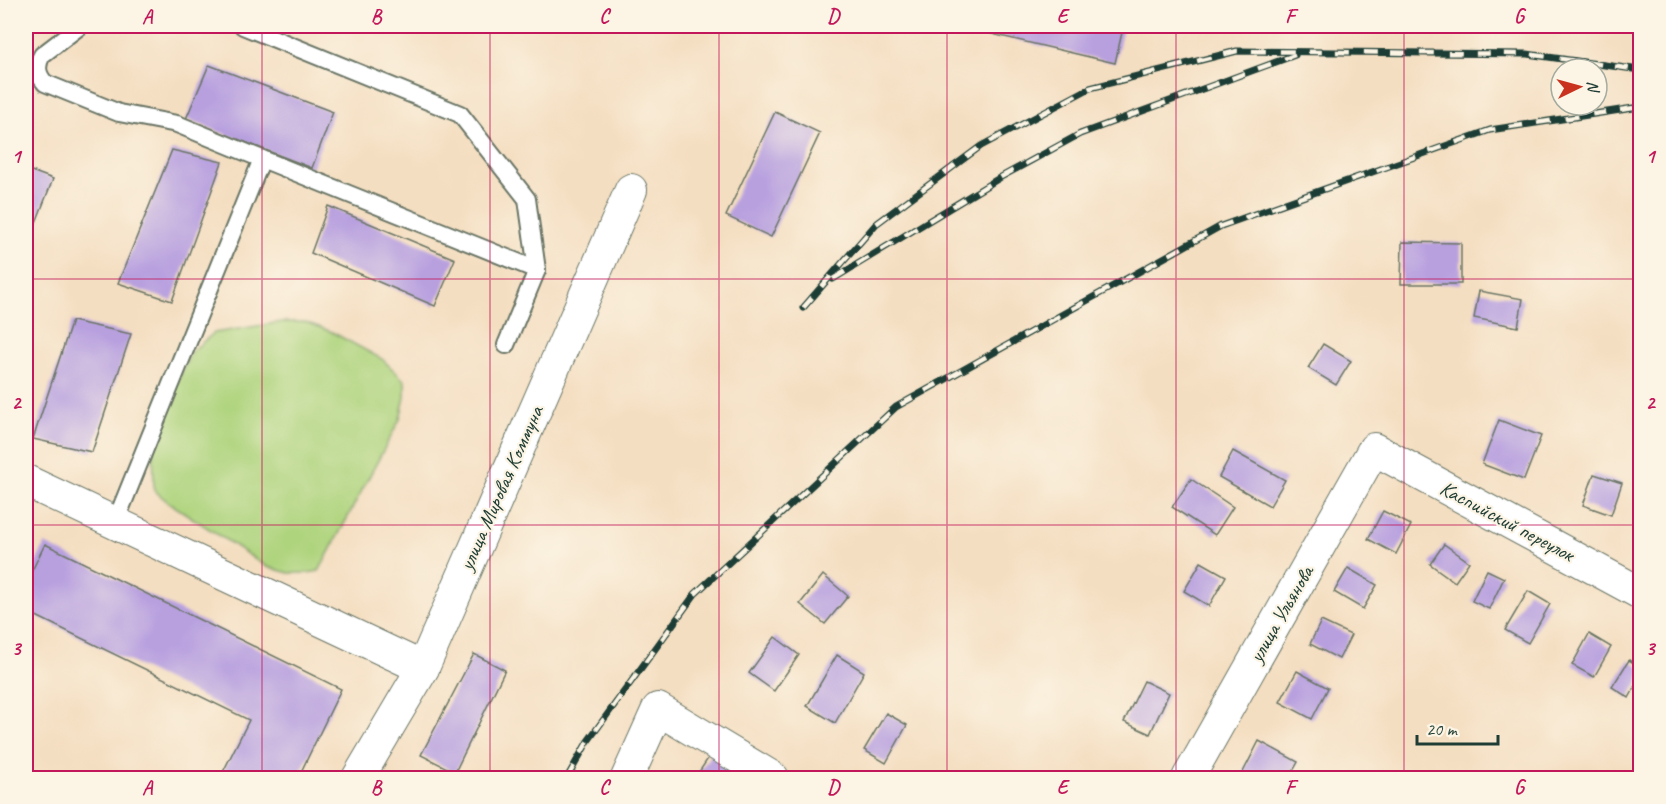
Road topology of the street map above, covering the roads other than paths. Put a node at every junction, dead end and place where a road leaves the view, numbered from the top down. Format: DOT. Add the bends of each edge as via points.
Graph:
graph roads {
  1 [pos="80,26"];
  2 [pos="243,26"];
  3 [pos="262,159"];
  4 [pos="632,190"];
  5 [pos="537,270"];
  6 [pos="506,345"];
  7 [pos="1374,449"];
  8 [pos="26,481"];
  9 [pos="115,524"];
  10 [pos="1641,593"];
  11 [pos="423,669"];
  12 [pos="358,778"];
  13 [pos="627,778"];
  14 [pos="773,778"];
  15 [pos="1188,778"];
  1 -- 3 [label="lane" via="42,55 38,71 45,83 118,113 177,124"];
  2 -- 5 [label="lane" via="460,114 527,199"];
  3 -- 5 [label="lane"];
  3 -- 9 [label="lane"];
  4 -- 11 [label="street, улица Мировая Коммуна"];
  5 -- 6 [label="lane"];
  7 -- 10 [label="street, Каспийский переулок"];
  7 -- 15 [label="street, улица Ульянова"];
  8 -- 9 [label="street"];
  9 -- 11 [label="street"];
  11 -- 12 [label="street, улица Мировая Коммуна"];
  13 -- 14 [label="street" via="658,709"];
}
